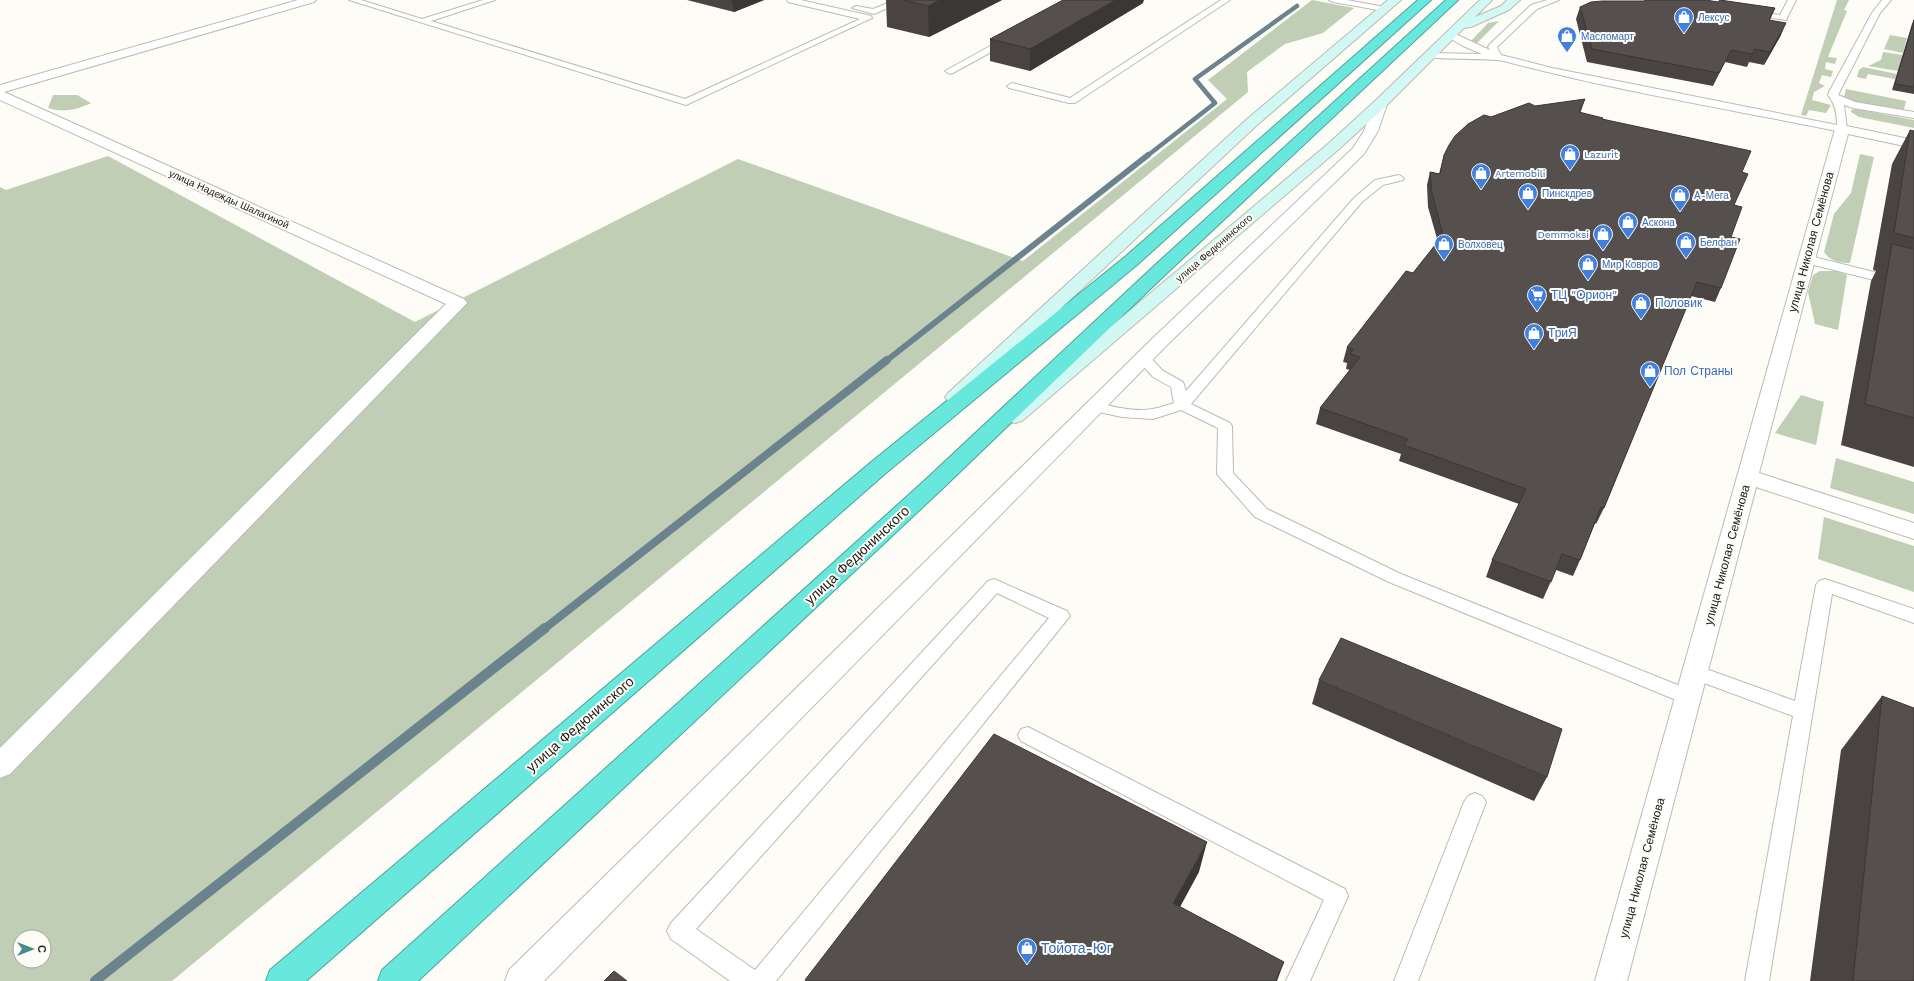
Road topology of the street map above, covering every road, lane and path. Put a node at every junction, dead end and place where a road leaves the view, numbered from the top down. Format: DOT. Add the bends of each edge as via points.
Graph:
graph roads {
  1 [pos="310,0"];
  2 [pos="353,0"];
  3 [pos="490,0"];
  4 [pos="791,0"];
  5 [pos="821,0"];
  6 [pos="902,0"];
  7 [pos="1226,0"];
  8 [pos="1333,0"];
  9 [pos="1424,0"];
  10 [pos="1452,0"];
  11 [pos="1486,0"];
  12 [pos="1514,0"];
  13 [pos="1555,0"];
  14 [pos="1792,0"];
  15 [pos="1887,0"];
  16 [pos="1390,5"];
  17 [pos="1746,12"];
  18 [pos="423,21"];
  19 [pos="1454,32"];
  20 [pos="1017,34"];
  21 [pos="1428,56"];
  22 [pos="1498,57"];
  23 [pos="950,71"];
  24 [pos="1012,86"];
  25 [pos="0,89"];
  26 [pos="0,95"];
  27 [pos="1836,98"];
  28 [pos="1380,104"];
  29 [pos="1914,115"];
  30 [pos="1842,129"];
  31 [pos="1914,144"];
  32 [pos="1399,178"];
  33 [pos="1806,259"];
  34 [pos="1914,286"];
  35 [pos="1143,358"];
  36 [pos="1182,405"];
  37 [pos="1095,407"];
  38 [pos="878,468"];
  39 [pos="1748,477"];
  40 [pos="932,486"];
  41 [pos="1914,531"];
  42 [pos="1914,616"];
  43 [pos="1695,672"];
  44 [pos="1688,697"];
  45 [pos="1803,712"];
  46 [pos="1028,735"];
  47 [pos="0,766"];
  48 [pos="1475,802"];
  49 [pos="282,981"];
  50 [pos="394,981"];
  51 [pos="520,981"];
  52 [pos="750,981"];
  53 [pos="761,981"];
  54 [pos="1298,981"];
  55 [pos="1406,981"];
  56 [pos="1611,981"];
  57 [pos="1757,981"];
  1 -- 25 [label="street"];
  2 -- 18 [label="lane"];
  3 -- 18 [label="lane"];
  4 -- 18 [label="lane" via="868,18 686,102"];
  5 -- 6 [label="lane" via="874,12"];
  7 -- 24 [label="lane" via="1072,101"];
  8 -- 16 [label="lane"];
  9 -- 38 [label="highway, улица Федюнинского" via="1132,260"];
  10 -- 40 [label="highway, улица Федюнинского" via="1160,270"];
  11 -- 19 [label="main road, улица Федюнинского"];
  12 -- 19 [label="main road" via="1485,19"];
  13 -- 22 [label="lane" via="1534,7 1492,47"];
  14 -- 17 [label="lane" via="1783,18"];
  15 -- 27 [label="lane" via="1878,10 1834,92"];
  16 -- 38 [label="main road, улица Федюнинского" via="1220,151"];
  19 -- 21 [label="main road, улица Федюнинского"];
  19 -- 22 [label="lane" via="1466,44"];
  20 -- 23 [label="lane"];
  21 -- 22 [label="lane"];
  21 -- 28 [label="main road, улица Федюнинского"];
  22 -- 30 [label="lane" via="1552,71"];
  26 -- 47 [label="street, улица Надежды Шалагиной" via="458,303"];
  27 -- 29 [label="lane" via="1853,105"];
  27 -- 30 [label="lane" via="1841,111"];
  28 -- 35 [label="street" via="1371,131 1359,151"];
  28 -- 40 [label="main road, улица Федюнинского" via="1188,271"];
  30 -- 31 [label="street"];
  30 -- 33 [label="street, улица Николая Семёнова"];
  32 -- 36 [label="lane" via="1379,182 1358,200"];
  33 -- 34 [label="lane"];
  33 -- 39 [label="street, улица Николая Семёнова"];
  35 -- 36 [label="lane" via="1158,374 1178,385"];
  35 -- 37 [label="street"];
  36 -- 37 [label="lane" via="1153,415 1122,413"];
  36 -- 44 [label="lane" via="1225,426 1225,474 1260,513 1395,578"];
  37 -- 51 [label="street"];
  38 -- 49 [label="highway, улица Федюнинского"];
  39 -- 41 [label="street"];
  39 -- 43 [label="street, улица Николая Семёнова"];
  40 -- 50 [label="highway, улица Федюнинского"];
  42 -- 45 [label="lane" via="1825,585"];
  43 -- 44 [label="street, улица Николая Семёнова"];
  43 -- 45 [label="lane"];
  44 -- 56 [label="street, улица Николая Семёнова"];
  45 -- 57 [label="lane"];
  46 -- 54 [label="lane" via="1338,896"];
  48 -- 55 [label="lane"];
  52 -- 53 [label="lane" via="679,931 994,585 1061,616"];
}
